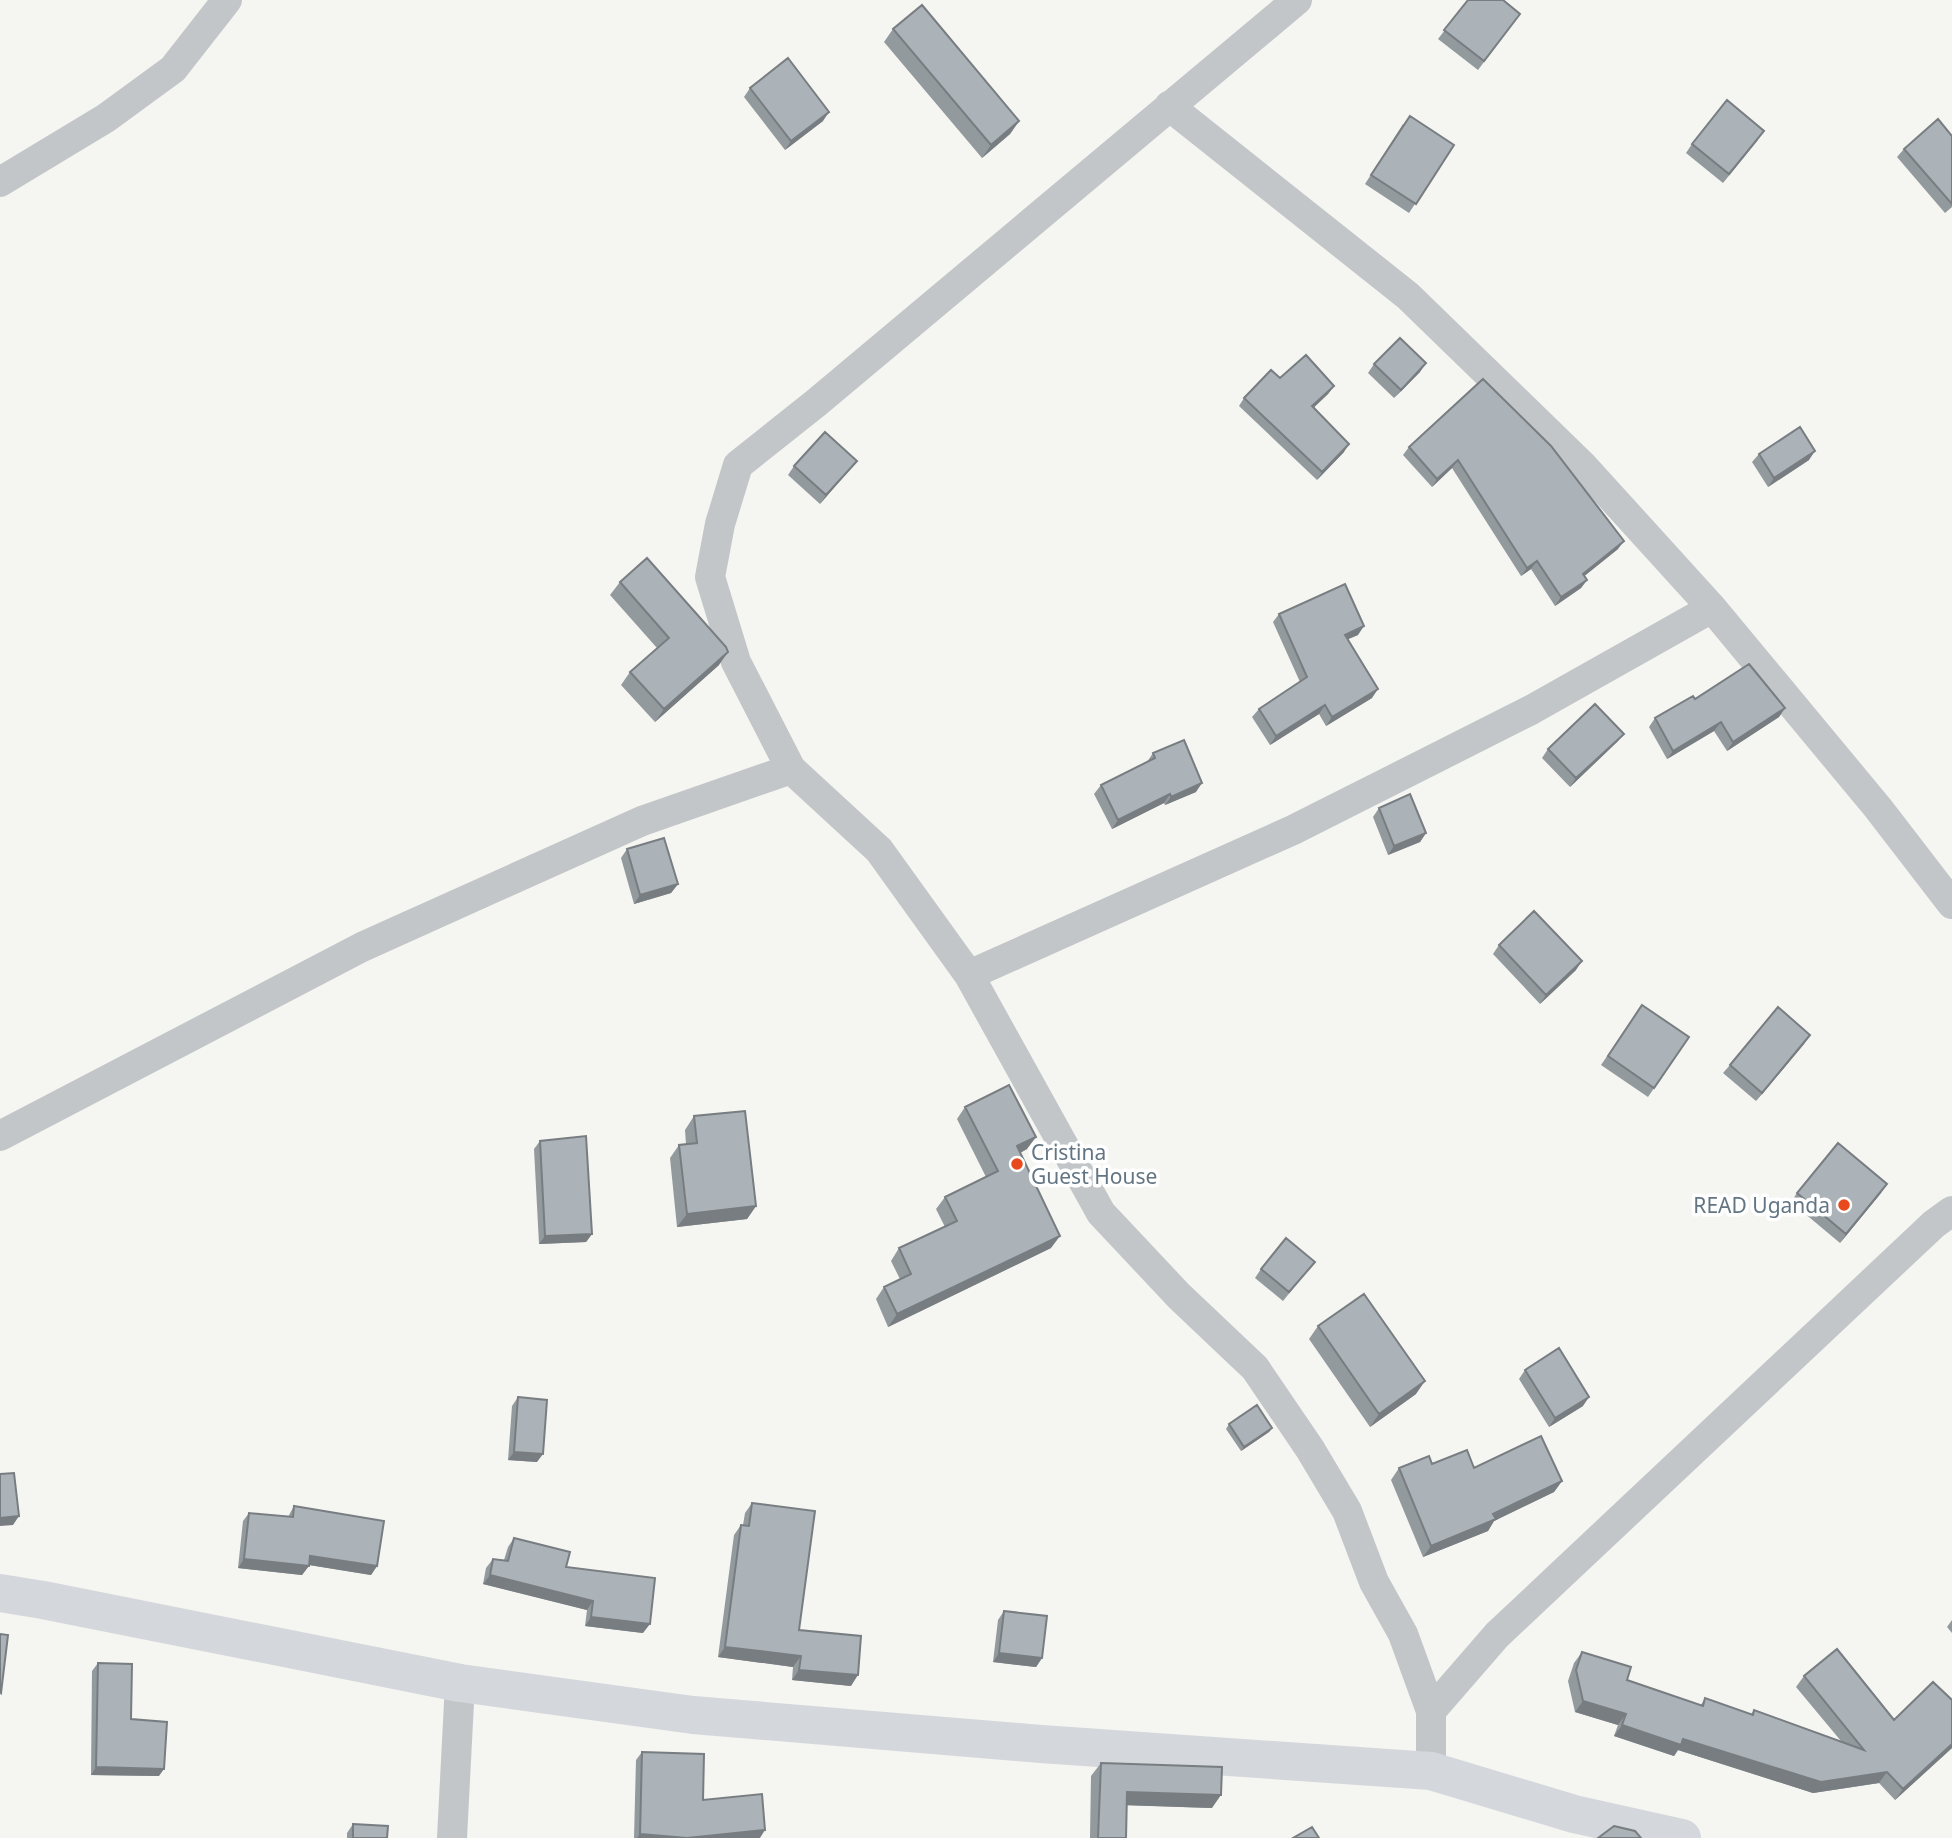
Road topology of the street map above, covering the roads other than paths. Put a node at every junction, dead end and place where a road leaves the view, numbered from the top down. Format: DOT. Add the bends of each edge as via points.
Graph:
graph roads {
  1 [pos="227,0"];
  2 [pos="1297,0"];
  3 [pos="1168,106"];
  4 [pos="0,182"];
  5 [pos="1712,608"];
  6 [pos="792,769"];
  7 [pos="1952,904"];
  8 [pos="969,975"];
  9 [pos="0,1136"];
  10 [pos="1952,1211"];
  11 [pos="0,1593"];
  12 [pos="460,1683"];
  13 [pos="1432,1711"];
  14 [pos="1431,1770"];
  15 [pos="453,1838"];
  16 [pos="1682,1838"];
  1 -- 4 [label="street" via="173,69 106,118"];
  2 -- 3 [label="street"];
  3 -- 5 [label="street" via="1408,296 1583,466"];
  3 -- 6 [label="street" via="738,465 710,577 736,662"];
  5 -- 7 [label="street"];
  5 -- 8 [label="street" via="1531,710 1293,830"];
  6 -- 8 [label="street" via="880,850"];
  6 -- 9 [label="street" via="642,821 362,947"];
  8 -- 13 [label="street" via="1101,1213 1255,1368 1310,1450 1347,1511"];
  10 -- 13 [label="street" via="1507,1625"];
  11 -- 12 [label="street"];
  12 -- 14 [label="street" via="693,1715"];
  12 -- 15 [label="street"];
  13 -- 14 [label="street"];
  14 -- 16 [label="street" via="1574,1814"];
}
